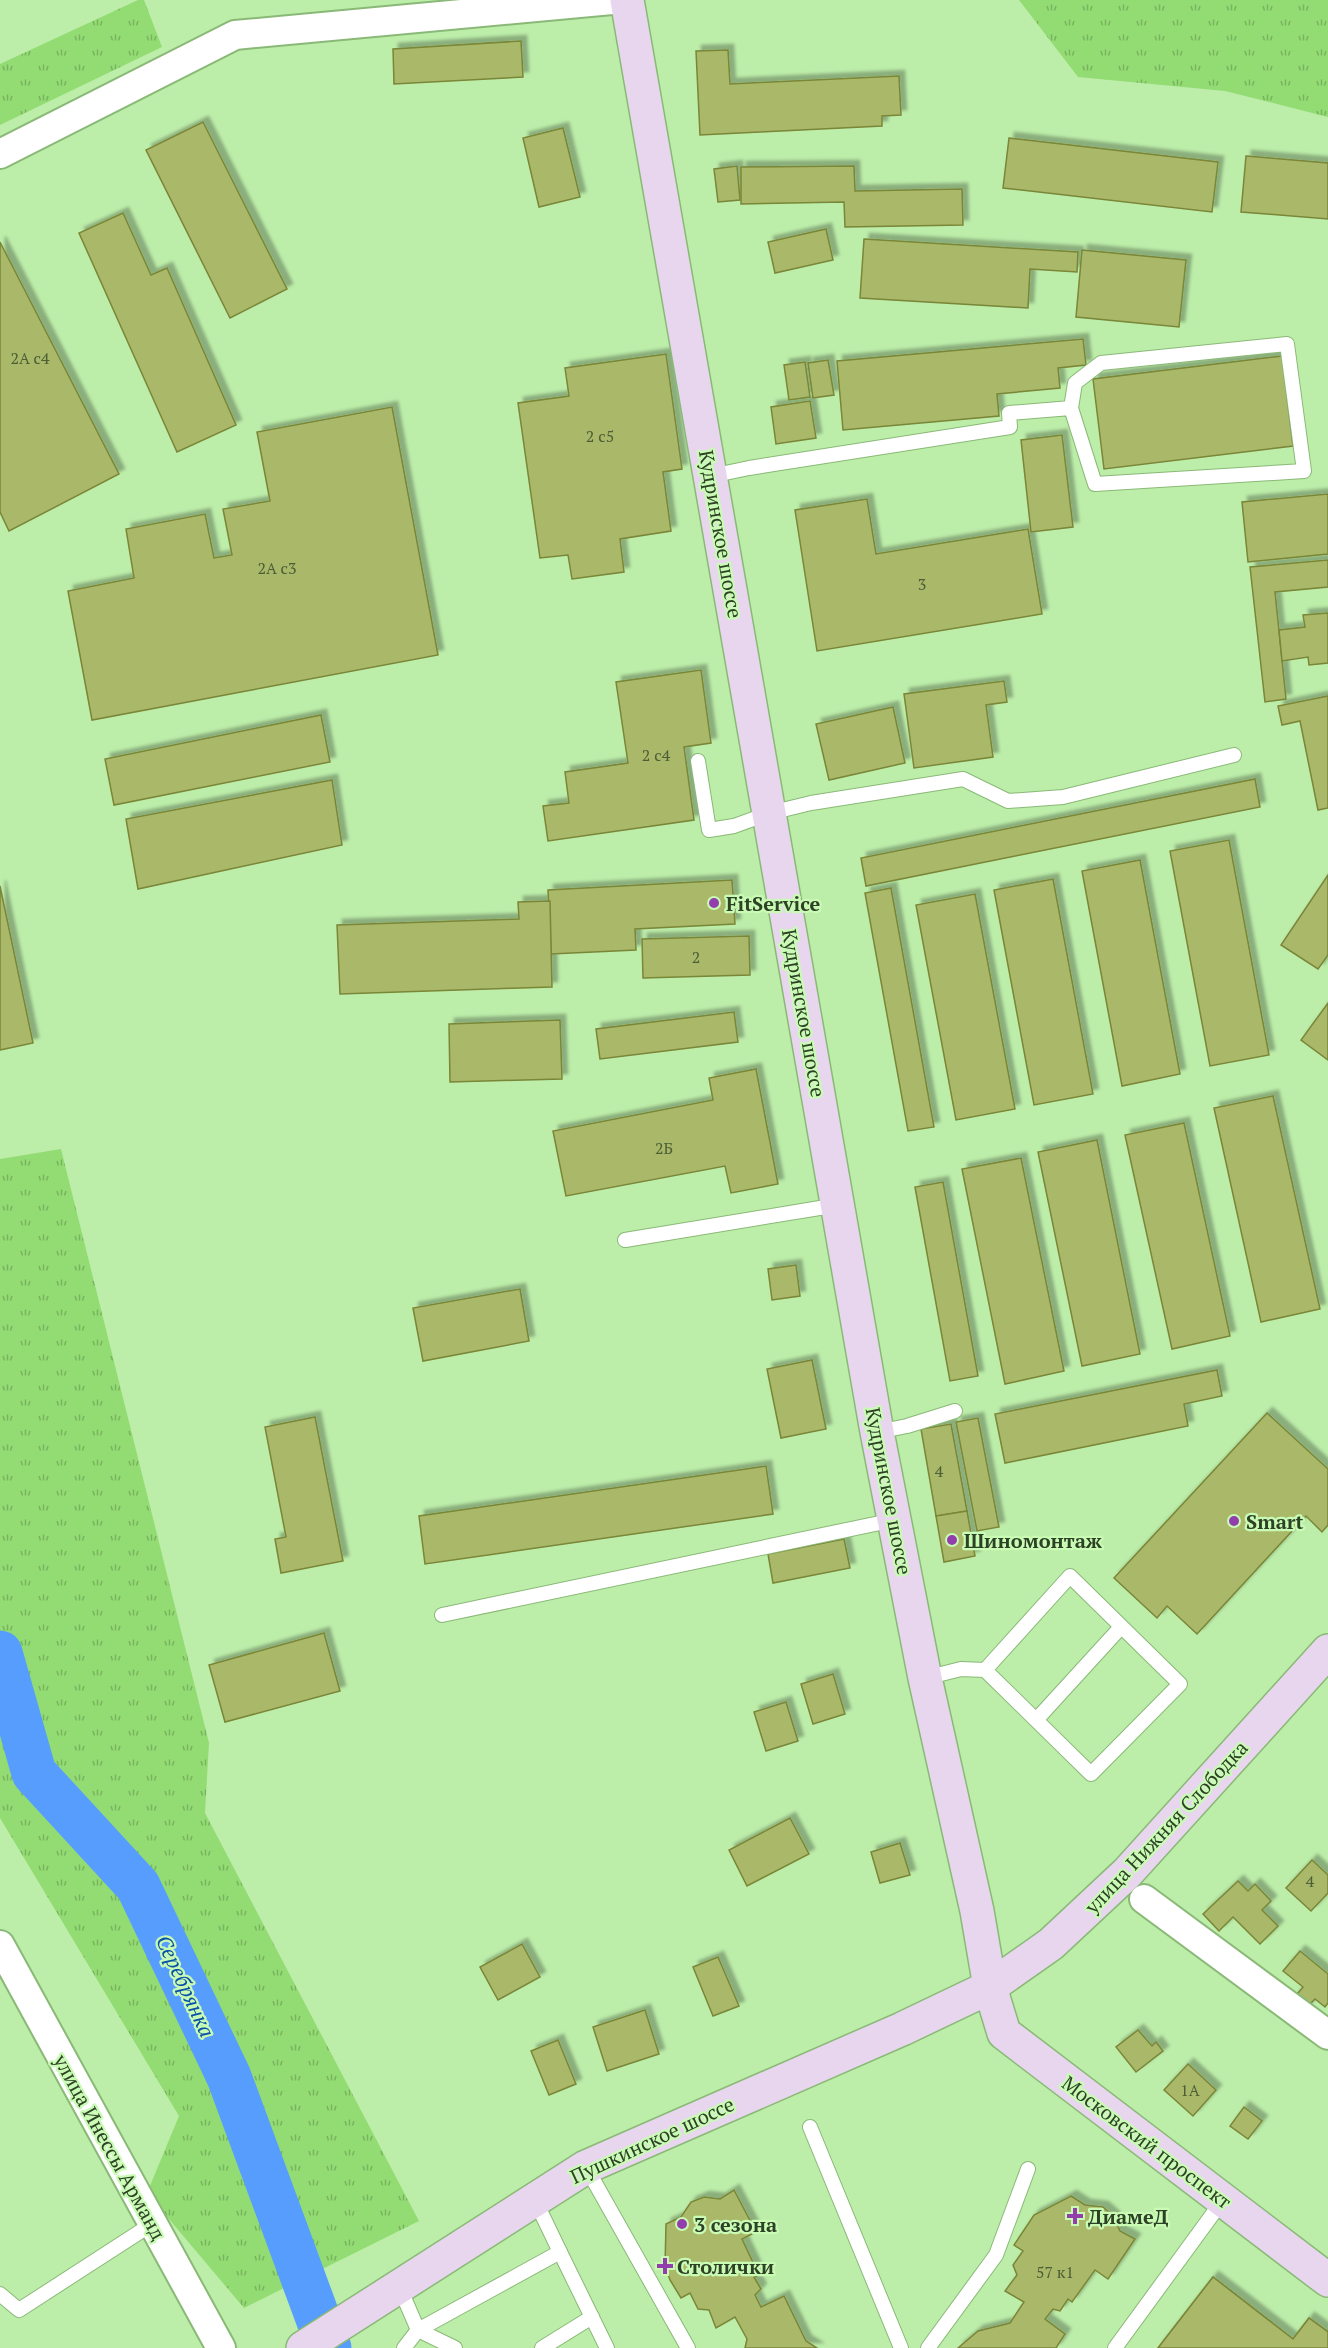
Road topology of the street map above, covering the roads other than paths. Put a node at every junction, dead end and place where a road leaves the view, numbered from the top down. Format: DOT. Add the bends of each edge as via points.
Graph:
graph roads {
  1 [pos="612,0"];
  2 [pos="627,0"];
  3 [pos="0,154"];
  4 [pos="1071,408"];
  5 [pos="711,476"];
  6 [pos="1234,755"];
  7 [pos="698,761"];
  8 [pos="770,813"];
  9 [pos="838,1205"];
  10 [pos="626,1240"];
  11 [pos="955,1411"];
  12 [pos="877,1432"];
  13 [pos="894,1520"];
  14 [pos="442,1615"];
  15 [pos="1121,1627"];
  16 [pos="1328,1651"];
  17 [pos="985,1670"];
  18 [pos="925,1678"];
  19 [pos="1037,1719"];
  20 [pos="1144,1899"];
  21 [pos="0,1945"];
  22 [pos="990,1987"];
  23 [pos="1328,2035"];
  24 [pos="810,2127"];
  25 [pos="586,2167"];
  26 [pos="1028,2169"];
  27 [pos="535,2199"];
  28 [pos="1223,2200"];
  29 [pos="152,2224"];
  30 [pos="560,2252"];
  31 [pos="1328,2280"];
  32 [pos="399,2286"];
  33 [pos="0,2294"];
  34 [pos="592,2317"];
  35 [pos="418,2330"];
  36 [pos="221,2348"];
  37 [pos="303,2348"];
  38 [pos="404,2348"];
  39 [pos="455,2348"];
  40 [pos="542,2348"];
  41 [pos="608,2348"];
  42 [pos="688,2348"];
  43 [pos="901,2348"];
  44 [pos="928,2348"];
  45 [pos="1115,2348"];
  1 -- 3 [label="street" via="235,35"];
  2 -- 5 [label="street, Кудринское шоссе"];
  4 -- 4 [label="lane" via="1095,484 1304,471 1287,344 1101,363 1075,383"];
  4 -- 5 [label="lane" via="1009,413 1010,427"];
  5 -- 8 [label="street, Кудринское шоссе"];
  6 -- 8 [label="lane" via="1063,797 1008,801 963,779 845,796"];
  7 -- 8 [label="lane" via="709,830"];
  8 -- 9 [label="street, Кудринское шоссе"];
  9 -- 10 [label="lane"];
  9 -- 12 [label="street, Кудринское шоссе"];
  11 -- 12 [label="lane"];
  12 -- 13 [label="street, Кудринское шоссе"];
  13 -- 14 [label="lane"];
  13 -- 18 [label="street, Кудринское шоссе"];
  15 -- 17 [label="lane" via="1070,1576"];
  15 -- 19 [label="lane"];
  15 -- 19 [label="lane" via="1180,1684 1091,1774"];
  16 -- 22 [label="street, улица Нижняя Слободка" via="1127,1873 1057,1940"];
  17 -- 18 [label="lane" via="961,1669"];
  17 -- 19 [label="lane"];
  18 -- 22 [label="street, Кудринское шоссе"];
  20 -- 23 [label="street"];
  21 -- 29 [label="street, улица Инессы Арманд"];
  22 -- 25 [label="street, Пушкинское шоссе"];
  22 -- 28 [label="street, Московский проспект" via="1004,2033"];
  24 -- 43 [label="lane"];
  25 -- 27 [label="street, Пушкинское шоссе"];
  25 -- 42 [label="lane"];
  26 -- 44 [label="lane" via="996,2255"];
  27 -- 30 [label="lane"];
  27 -- 32 [label="street, Пушкинское шоссе"];
  28 -- 31 [label="street, Московский проспект"];
  28 -- 45 [label="lane"];
  29 -- 33 [label="lane" via="19,2310"];
  29 -- 36 [label="street, улица Инессы Арманд"];
  30 -- 34 [label="lane"];
  30 -- 35 [label="lane"];
  32 -- 35 [label="lane"];
  32 -- 37 [label="street, Пушкинское шоссе"];
  34 -- 40 [label="lane"];
  34 -- 41 [label="lane"];
  35 -- 38 [label="lane"];
  35 -- 39 [label="lane"];
}
